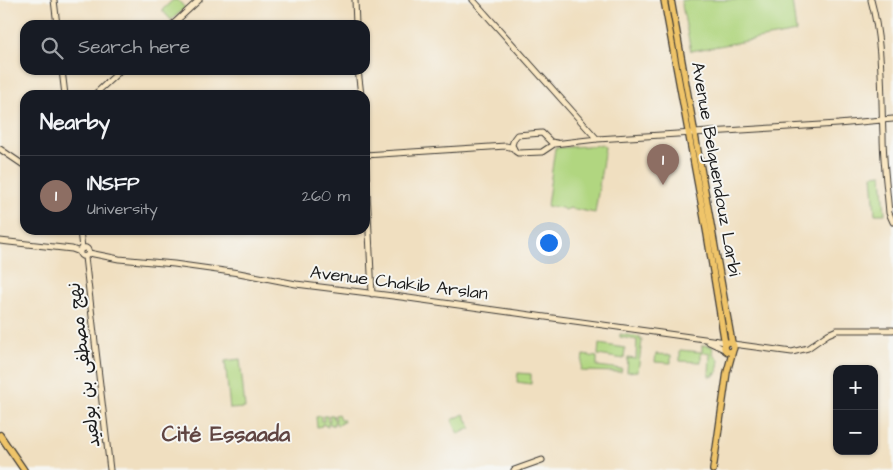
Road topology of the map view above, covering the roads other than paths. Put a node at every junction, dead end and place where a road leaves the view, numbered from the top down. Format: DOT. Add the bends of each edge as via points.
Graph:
graph roads {
  1 [pos="54,0"];
  2 [pos="199,0"];
  3 [pos="355,0"];
  4 [pos="473,0"];
  5 [pos="871,0"];
  6 [pos="667,1"];
  7 [pos="56,20"];
  8 [pos="177,20"];
  9 [pos="356,20"];
  10 [pos="63,75"];
  11 [pos="116,75"];
  12 [pos="359,75"];
  13 [pos="64,90"];
  14 [pos="99,90"];
  15 [pos="360,90"];
  16 [pos="893,118"];
  17 [pos="882,119"];
  18 [pos="692,133"];
  19 [pos="547,137"];
  20 [pos="597,139"];
  21 [pos="513,140"];
  22 [pos="558,144"];
  23 [pos="506,146"];
  24 [pos="548,147"];
  25 [pos="513,148"];
  26 [pos="0,149"];
  27 [pos="370,155"];
  28 [pos="20,163"];
  29 [pos="893,222"];
  30 [pos="81,235"];
  31 [pos="369,235"];
  32 [pos="0,241"];
  33 [pos="84,252"];
  34 [pos="372,294"];
  35 [pos="893,330"];
  36 [pos="706,341"];
  37 [pos="727,345"];
  38 [pos="0,435"];
  39 [pos="542,460"];
  40 [pos="24,470"];
  41 [pos="110,470"];
  42 [pos="514,470"];
  43 [pos="713,470"];
  1 -- 7 [label="main road"];
  2 -- 8 [label="main road"];
  3 -- 9 [label="main road"];
  4 -- 20 [label="main road"];
  5 -- 17 [label="main road" via="879,54"];
  6 -- 18 [label="main road, Avenue Belguendouz Larbi"];
  10 -- 13 [label="main road"];
  11 -- 14 [label="main road"];
  12 -- 15 [label="main road"];
  16 -- 17 [label="main road"];
  17 -- 18 [label="main road"];
  17 -- 29 [label="main road" via="889,213"];
  18 -- 20 [label="main road"];
  18 -- 37 [label="main road, Avenue Belguendouz Larbi"];
  18 -- 37 [label="main road"];
  19 -- 21 [label="main road" via="542,133 517,135"];
  19 -- 22 [label="main road"];
  19 -- 24 [label="main road"];
  20 -- 22 [label="main road"];
  21 -- 23 [label="main road"];
  21 -- 25 [label="main road"];
  22 -- 24 [label="main road"];
  23 -- 25 [label="main road"];
  23 -- 27 [label="main road"];
  24 -- 25 [label="main road" via="542,152 518,153"];
  26 -- 28 [label="main road"];
  30 -- 33 [label="main road, نهج مصطفى بن بولعيد"];
  31 -- 34 [label="main road"];
  32 -- 33 [label="main road, Avenue Chakib Arslan"];
  33 -- 34 [label="main road, Avenue Chakib Arslan"];
  33 -- 41 [label="main road, نهج مصطفى بن بولعيد"];
  34 -- 36 [label="main road, Avenue Chakib Arslan"];
  35 -- 37 [label="main road" via="837,330 808,348 792,352"];
  36 -- 37 [label="main road"];
  36 -- 37 [label="main road"];
  37 -- 43 [label="main road" via="727,372"];
  38 -- 40 [label="main road"];
  39 -- 42 [label="main road"];
}
